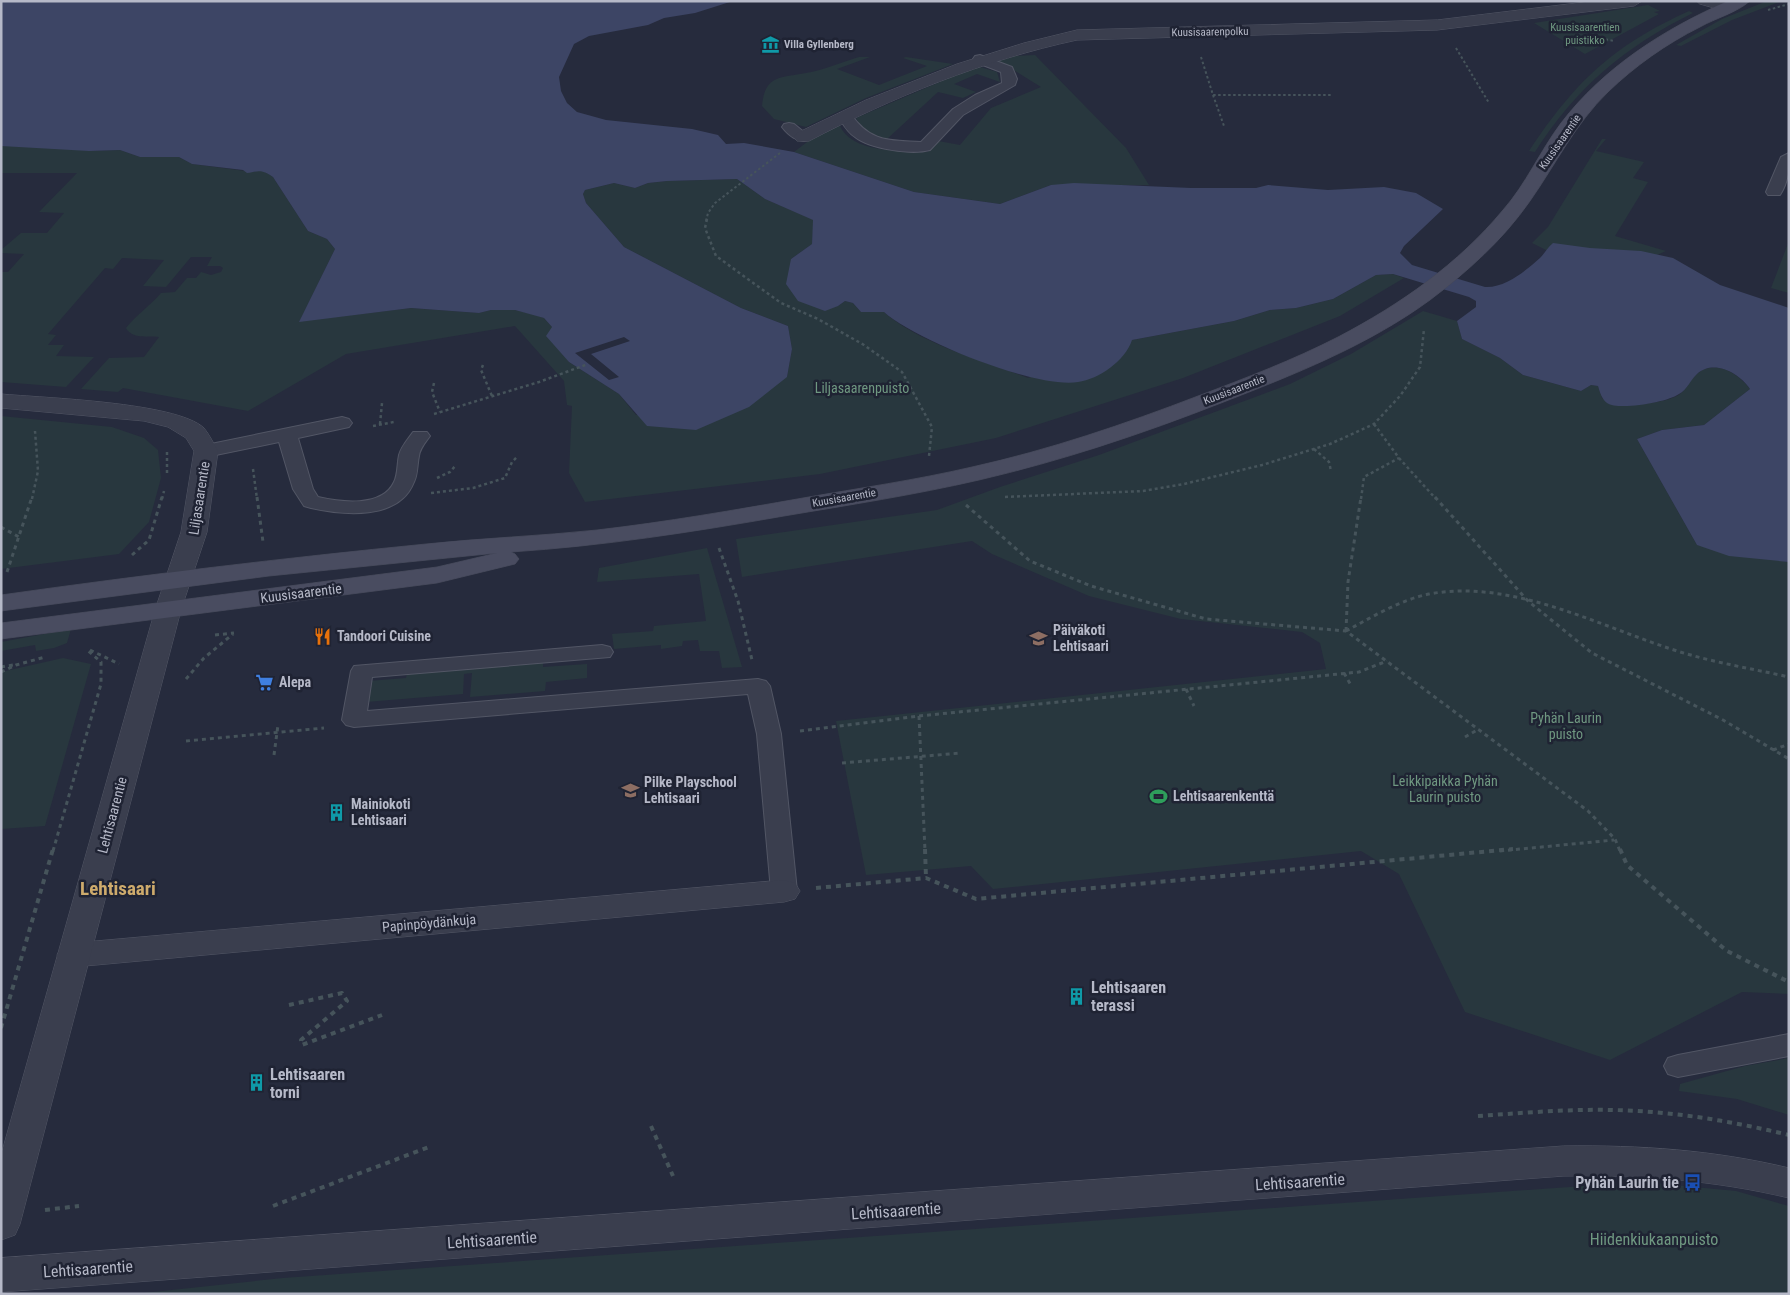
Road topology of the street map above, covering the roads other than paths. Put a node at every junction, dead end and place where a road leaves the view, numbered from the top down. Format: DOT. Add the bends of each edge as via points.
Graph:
graph roads {
  1 [pos="1634,1"];
  2 [pos="1706,1"];
  3 [pos="1735,4"];
  4 [pos="980,59"];
  5 [pos="845,116"];
  6 [pos="788,127"];
  7 [pos="803,137"];
  8 [pos="1789,157"];
  9 [pos="1774,192"];
  10 [pos="1,401"];
  11 [pos="342,423"];
  12 [pos="287,434"];
  13 [pos="420,436"];
  14 [pos="206,451"];
  15 [pos="598,537"];
  16 [pos="178,580"];
  17 [pos="1,603"];
  18 [pos="168,610"];
  19 [pos="1,631"];
  20 [pos="602,652"];
  21 [pos="784,891"];
  22 [pos="74,955"];
  23 [pos="1789,1045"];
  24 [pos="1678,1066"];
  25 [pos="1789,1183"];
  26 [pos="1,1224"];
  27 [pos="1,1275"];
  1 -- 4 [label="street, Kuusisaarenpolku" via="1437,25 1077,35 1033,43"];
  2 -- 3 [label="street"];
  3 -- 15 [label="main road, Kuusisaarentie" via="1659,42 1597,93 1568,128 1513,212 1456,270 1360,335 1295,366 1185,410 1066,450 944,481 709,522"];
  4 -- 5 [label="street, Kuusisaarenpolku"];
  4 -- 5 [label="lane" via="1007,70 1008,85 958,112 925,147 880,144 862,138 852,130"];
  5 -- 7 [label="street, Kuusisaarenpolku"];
  6 -- 7 [label="lane"];
  8 -- 9 [label="lane"];
  10 -- 14 [label="street, Liljasaarentie" via="145,414 176,422 195,433"];
  11 -- 12 [label="lane"];
  12 -- 13 [label="lane" via="303,489 311,502 350,508 375,505 402,487 408,472 410,452"];
  12 -- 14 [label="lane"];
  14 -- 16 [label="street, Liljasaarentie" via="194,532"];
  15 -- 16 [label="main road, Kuusisaarentie" via="434,551"];
  15 -- 18 [label="main road, Kuusisaarentie" via="437,575"];
  16 -- 17 [label="main road, Kuusisaarentie"];
  16 -- 18 [label="street, Liljasaarentie"];
  18 -- 19 [label="main road, Kuusisaarentie"];
  18 -- 22 [label="street, Lehtisaarentie"];
  20 -- 21 [label="lane" via="362,670 354,720 758,686 769,734"];
  21 -- 22 [label="street, Papinpöydänkuja"];
  22 -- 26 [label="street, Lehtisaarentie"];
  23 -- 24 [label="lane"];
  25 -- 27 [label="street, Lehtisaarentie" via="1698,1164 1633,1160 1564,1161"];
}
